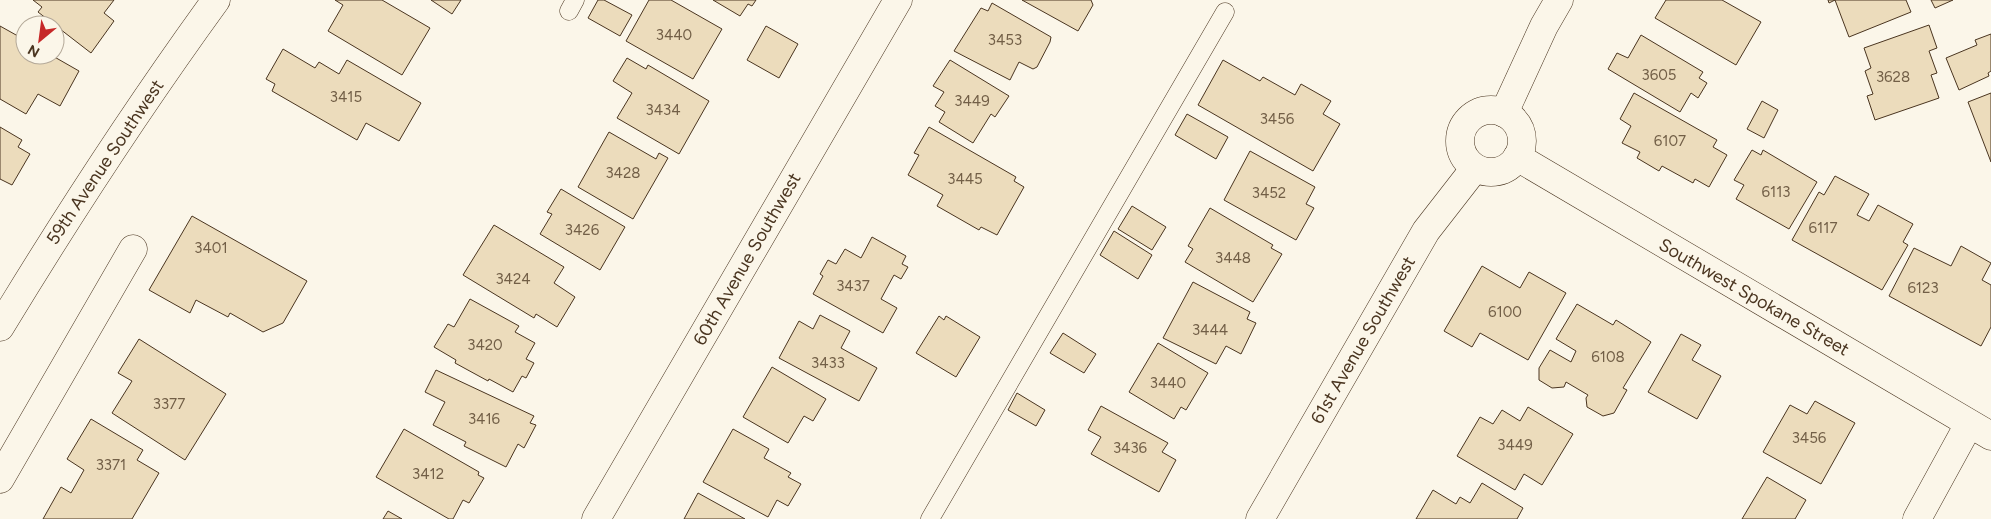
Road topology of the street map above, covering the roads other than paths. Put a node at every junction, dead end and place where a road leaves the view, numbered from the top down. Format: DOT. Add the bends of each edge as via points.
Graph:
graph roads {
  1 [pos="216,0"];
  2 [pos="898,0"];
  3 [pos="1559,0"];
  4 [pos="1225,12"];
  5 [pos="1504,113"];
  6 [pos="1516,158"];
  7 [pos="1475,168"];
  8 [pos="133,250"];
  9 [pos="0,327"];
  10 [pos="1980,430"];
  11 [pos="0,479"];
  12 [pos="596,519"];
  13 [pos="930,519"];
  14 [pos="1260,519"];
  15 [pos="1917,519"];
  1 -- 9 [label="street, 59th Avenue Southwest" via="55,236"];
  2 -- 12 [label="street, 60th Avenue Southwest"];
  3 -- 5 [label="street"];
  4 -- 13 [label="lane"];
  5 -- 6 [label="street" via="1516,123 1520,133 1522,144"];
  5 -- 7 [label="street" via="1479,112 1464,125 1460,134 1462,153"];
  6 -- 7 [label="street" via="1504,169 1494,172"];
  6 -- 10 [label="street, Southwest Spokane Street"];
  7 -- 14 [label="street, 61st Avenue Southwest" via="1426,231"];
  8 -- 11 [label="street"];
  10 -- 15 [label="street"];
}
